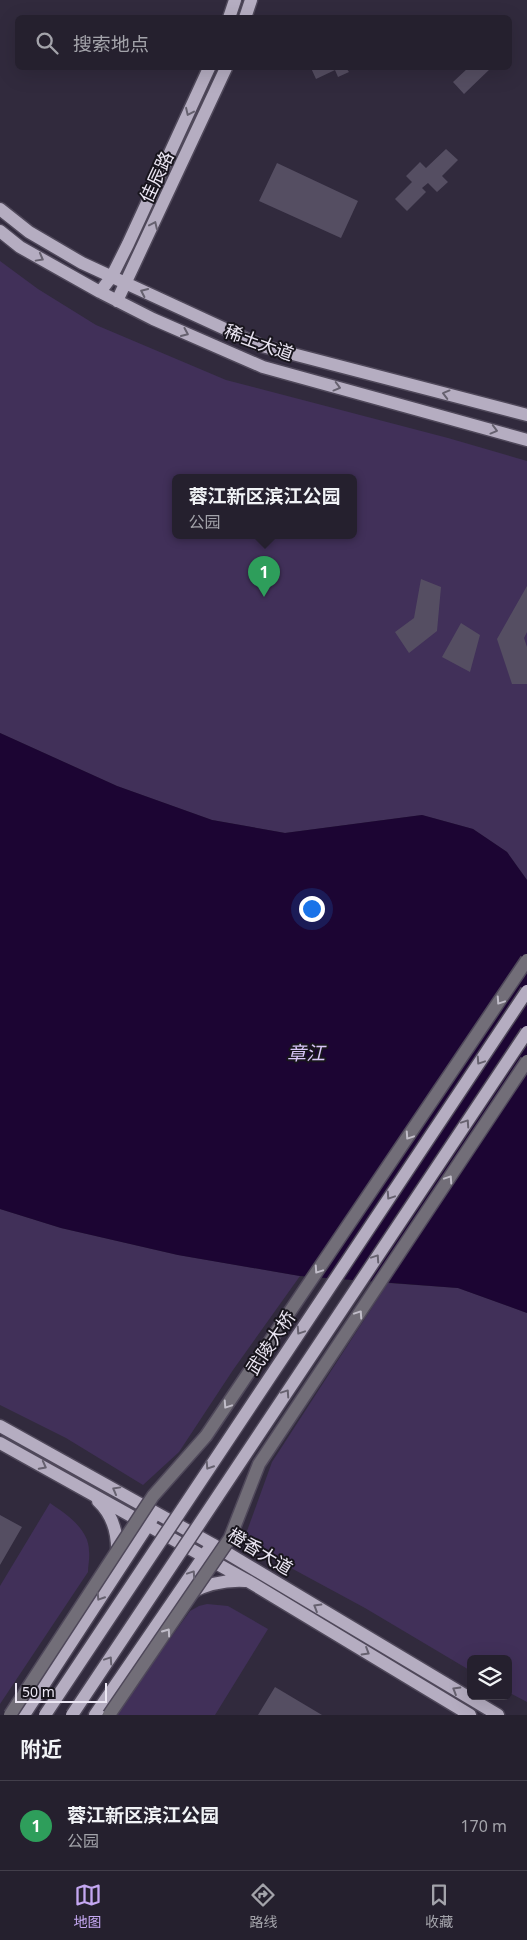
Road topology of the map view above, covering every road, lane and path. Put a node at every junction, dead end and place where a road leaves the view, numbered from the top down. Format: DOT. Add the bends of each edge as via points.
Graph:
graph roads {
  1 [pos="235,0"];
  2 [pos="251,0"];
  3 [pos="230,15"];
  4 [pos="246,15"];
  5 [pos="208,70"];
  6 [pos="225,70"];
  7 [pos="0,209"];
  8 [pos="0,231"];
  9 [pos="112,276"];
  10 [pos="127,284"];
  11 [pos="100,292"];
  12 [pos="117,301"];
  13 [pos="527,415"];
  14 [pos="527,440"];
  15 [pos="527,960"];
  16 [pos="527,991"];
  17 [pos="527,1032"];
  18 [pos="527,1061"];
  19 [pos="0,1426"];
  20 [pos="0,1443"];
  21 [pos="83,1488"];
  22 [pos="156,1513"];
  23 [pos="147,1526"];
  24 [pos="212,1544"];
  25 [pos="203,1557"];
  26 [pos="110,1581"];
  27 [pos="248,1581"];
  28 [pos="164,1613"];
  29 [pos="10,1715"];
  30 [pos="24,1715"];
  31 [pos="45,1715"];
  32 [pos="72,1715"];
  33 [pos="95,1715"];
  34 [pos="109,1715"];
  35 [pos="470,1715"];
  36 [pos="498,1715"];
  1 -- 3 [label="main road"];
  2 -- 4 [label="main road"];
  5 -- 9 [label="main road, 佳辰路, one-way"];
  10 -- 6 [label="main road, 佳辰路, one-way"];
  7 -- 9 [label="main road, 稀土大道" via="29,232 82,263"];
  8 -- 11 [label="main road, 稀土大道, one-way" via="20,247"];
  9 -- 10 [label="main road, 稀土大道"];
  9 -- 11 [label="main road, 佳辰路"];
  10 -- 12 [label="main road, 佳辰路"];
  13 -- 10 [label="main road, 稀土大道, one-way" via="262,346"];
  11 -- 12 [label="main road, 稀土大道"];
  12 -- 14 [label="main road, 稀土大道, one-way" via="263,366"];
  15 -- 29 [label="street, one-way, bridge" via="206,1436 153,1496"];
  16 -- 31 [label="main road, 武陵大桥, one-way, bridge"];
  32 -- 17 [label="main road, one-way, bridge"];
  34 -- 18 [label="street, one-way, bridge" via="230,1538 259,1464"];
  22 -- 19 [label="main road, 橙香大道, one-way"];
  20 -- 21 [label="main road, 橙香大道, one-way"];
  21 -- 23 [label="main road, 橙香大道"];
  21 -- 26 [label="main road" via="101,1503 113,1524 118,1547"];
  22 -- 23 [label="main road"];
  22 -- 24 [label="main road, 橙香大道"];
  23 -- 25 [label="main road, 橙香大道"];
  23 -- 26 [label="main road"];
  24 -- 25 [label="main road"];
  36 -- 24 [label="main road, 橙香大道, one-way"];
  25 -- 27 [label="main road, 橙香大道"];
  28 -- 25 [label="main road, one-way"];
  26 -- 30 [label="main road, one-way"];
  27 -- 28 [label="main road" via="222,1582 197,1589"];
  27 -- 35 [label="main road, 橙香大道, one-way"];
  28 -- 33 [label="main road"];
}
